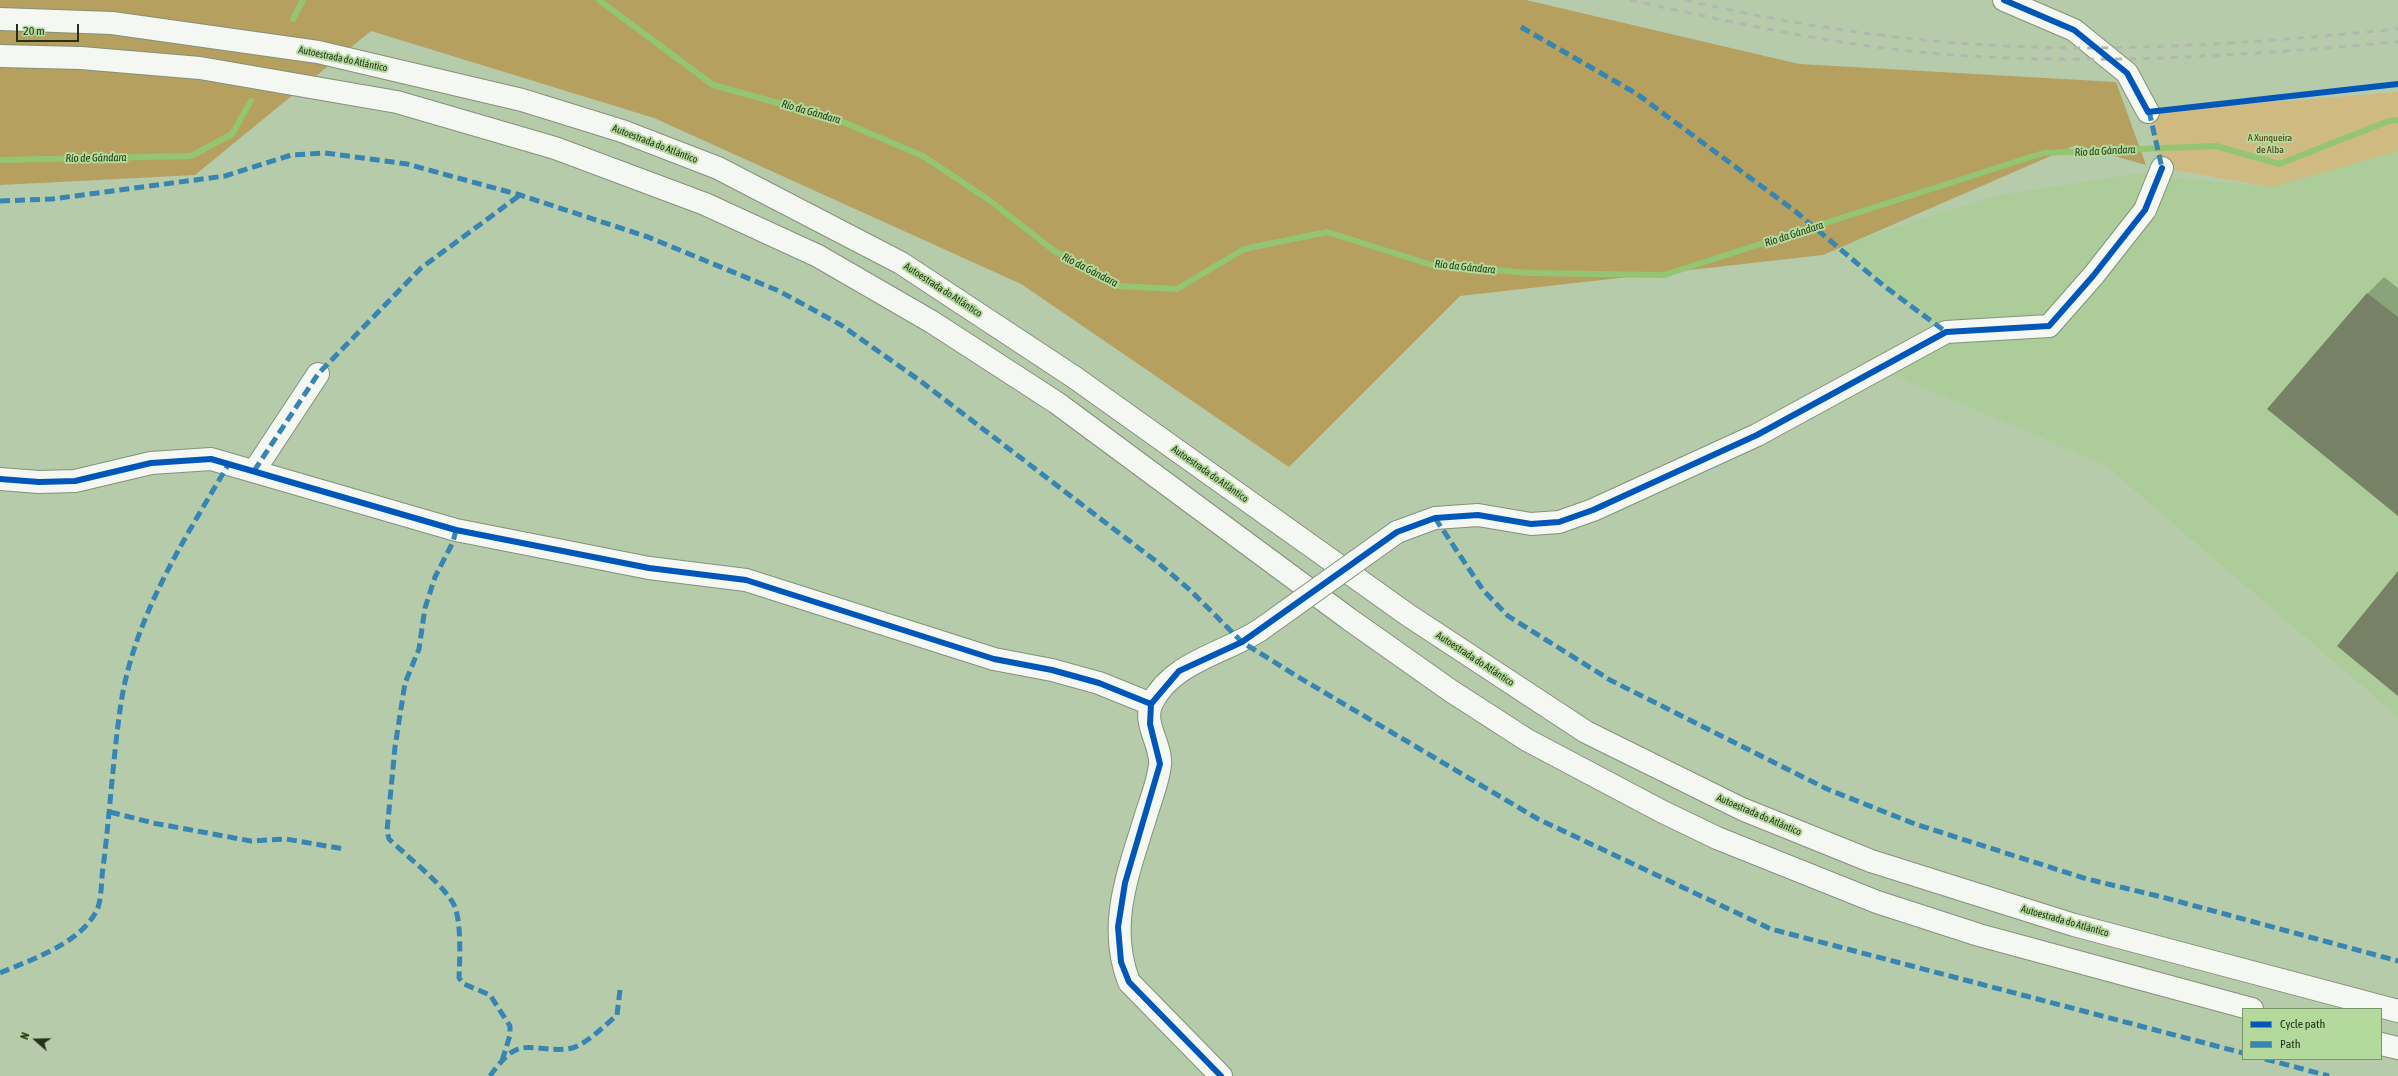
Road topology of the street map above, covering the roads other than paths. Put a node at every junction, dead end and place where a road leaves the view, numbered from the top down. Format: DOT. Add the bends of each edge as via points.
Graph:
graph roads {
  1 [pos="2004,0"];
  2 [pos="0,19"];
  3 [pos="0,56"];
  4 [pos="2148,112"];
  5 [pos="2162,168"];
  6 [pos="318,374"];
  7 [pos="254,471"];
  8 [pos="0,479"];
  9 [pos="1151,704"];
  10 [pos="2248,1008"];
  11 [pos="2398,1011"];
  12 [pos="2382,1044"];
  13 [pos="2398,1048"];
  14 [pos="1221,1076"];
  1 -- 4 [label="main road" via="2074,30 2127,73"];
  2 -- 11 [label="main road, Autoestrada do Atlántico" via="112,23 318,52 522,100 622,131 718,168 901,263 1074,377 1408,615 1586,732 1742,809 1871,861 2074,925"];
  3 -- 10 [label="main road" via="81,58 200,68 397,102 555,148 705,204 818,256 932,322 1057,403 1349,619 1451,691 1528,740 1650,806 1717,838 1877,902 1979,935"];
  5 -- 9 [label="main road, bridge" via="2145,210 2093,276 2049,326 1946,332 1757,435 1593,510 1559,522 1531,524 1478,515 1435,518 1397,532 1242,642 1179,671"];
  6 -- 7 [label="main road"];
  7 -- 8 [label="main road" via="211,459 151,463 75,481"];
  7 -- 9 [label="main road" via="456,530 649,568 746,580 994,659 1052,670 1099,683"];
  9 -- 14 [label="main road" via="1150,724 1160,764 1125,883 1118,927 1121,962 1129,982"];
  12 -- 13 [label="main road"];
}
